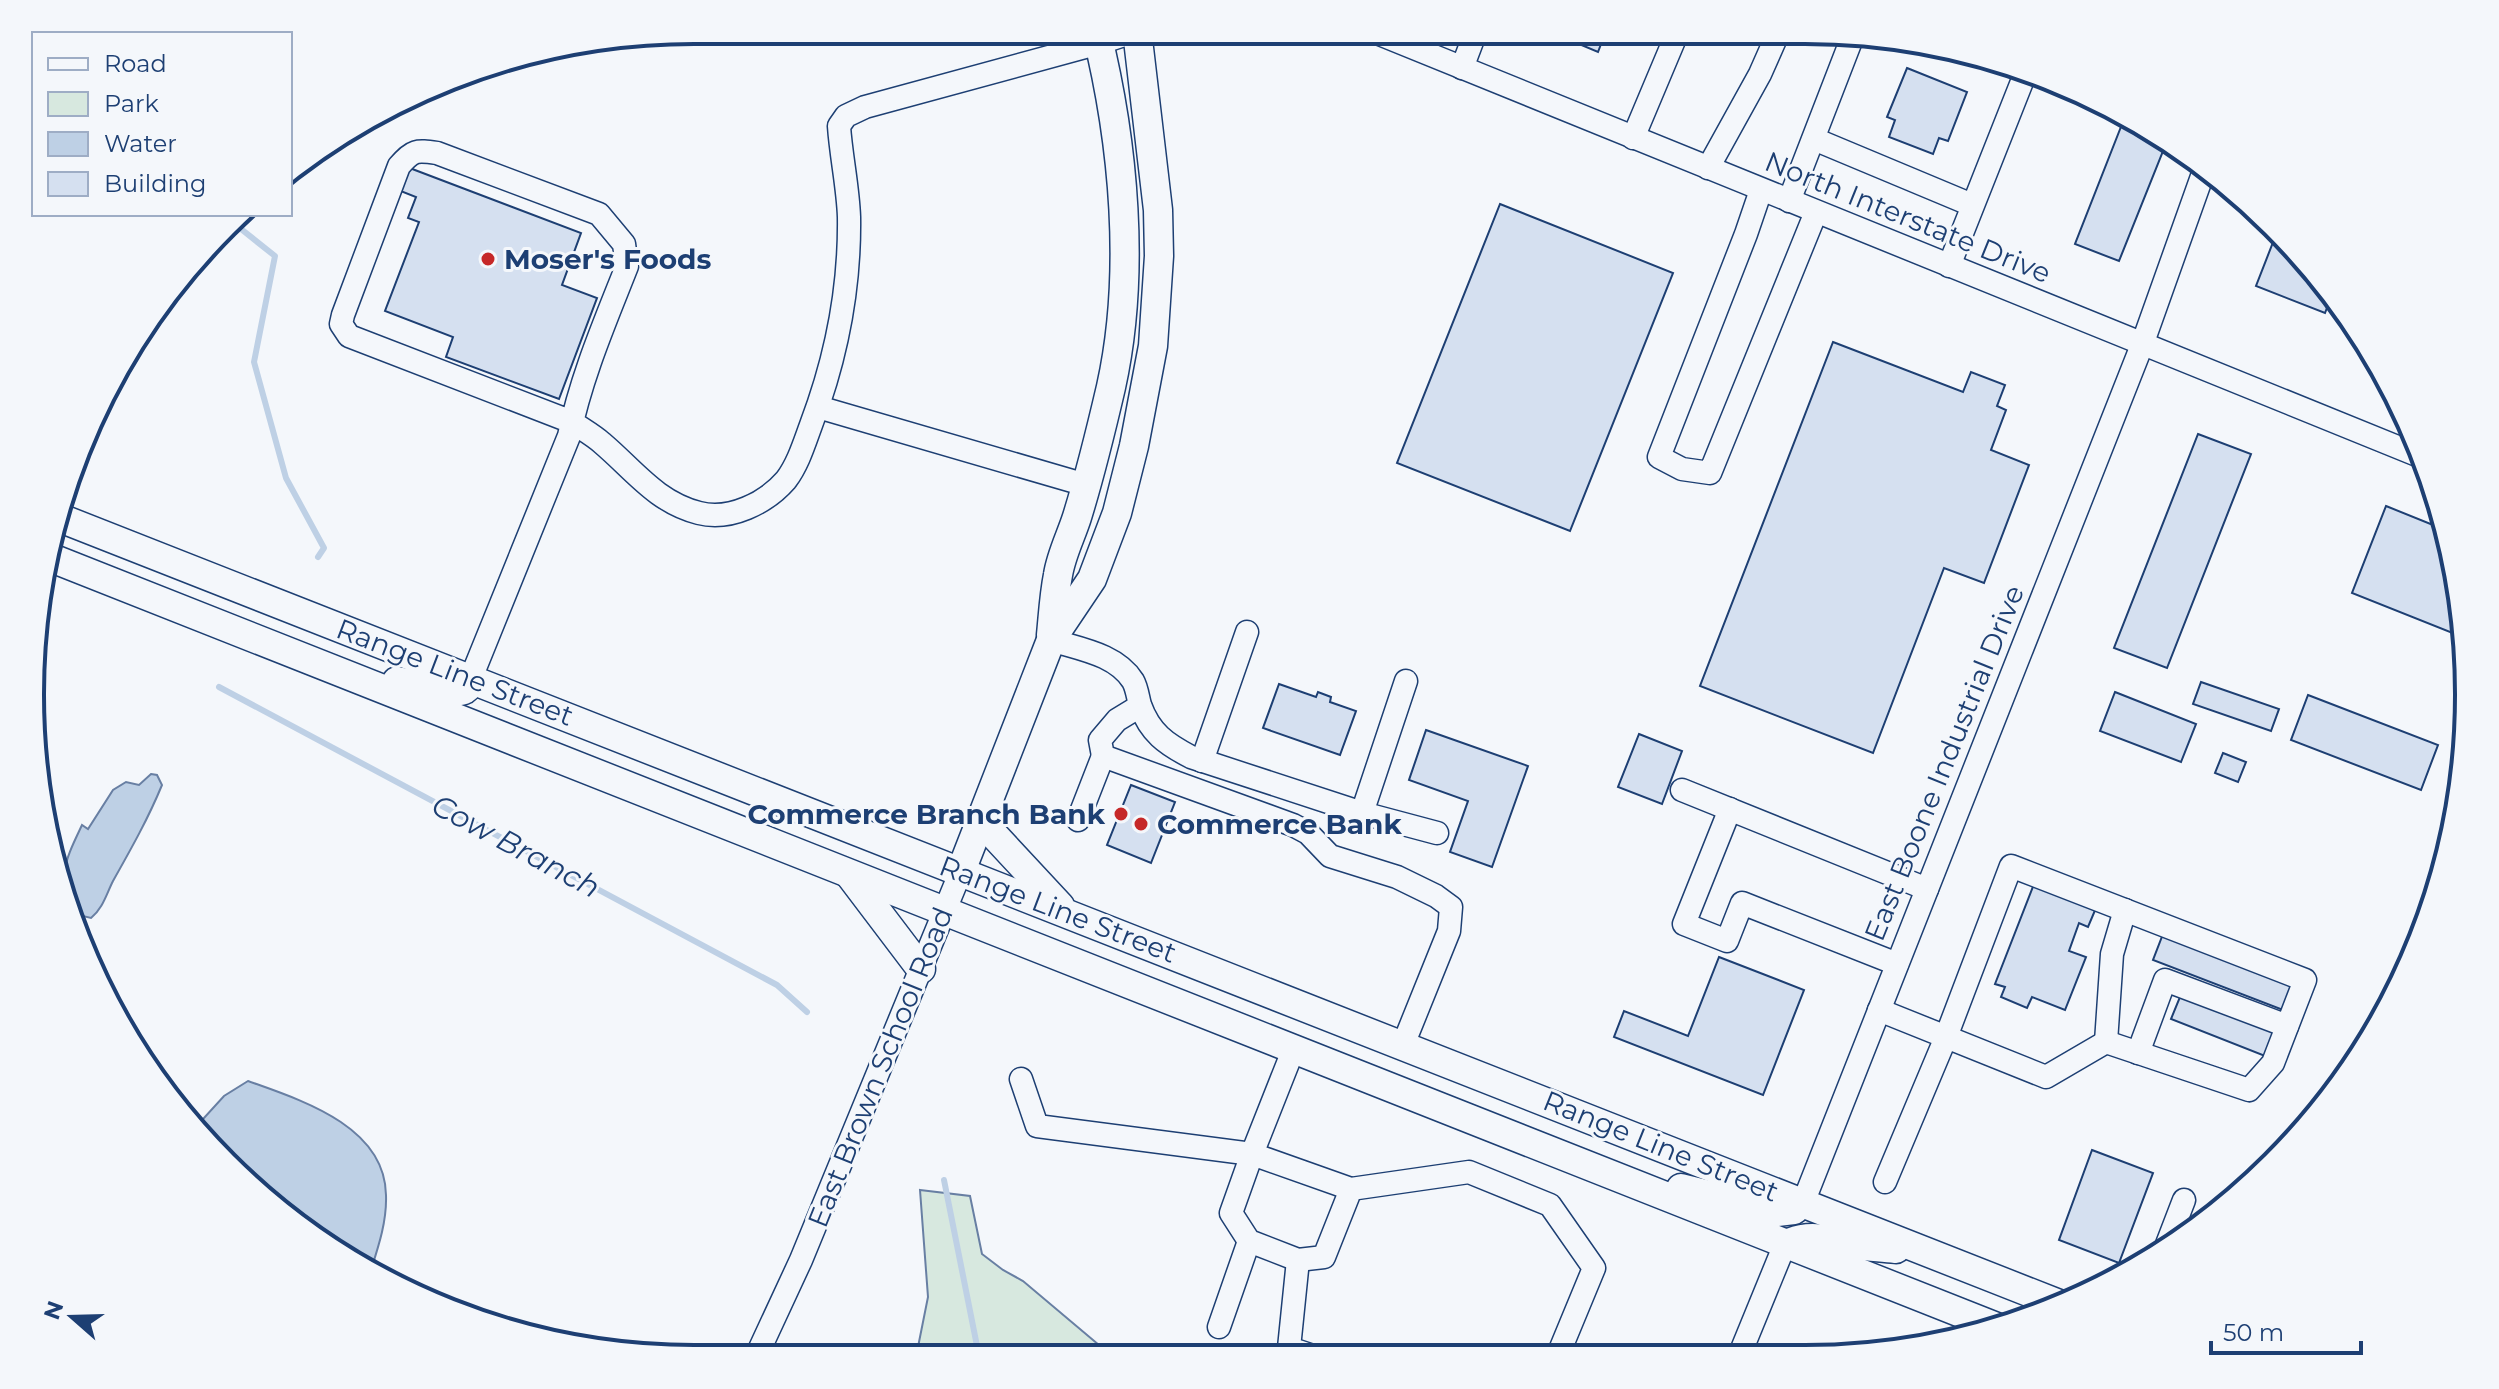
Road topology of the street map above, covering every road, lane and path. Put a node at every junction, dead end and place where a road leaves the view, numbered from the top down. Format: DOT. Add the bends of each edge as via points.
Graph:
graph roads {
  1 [pos="1075,44"];
  2 [pos="1099,44"];
  3 [pos="1139,44"];
  4 [pos="1404,44"];
  5 [pos="1471,44"];
  6 [pos="1673,44"];
  7 [pos="1773,44"];
  8 [pos="1849,45"];
  9 [pos="1462,68"];
  10 [pos="2022,82"];
  11 [pos="1633,138"];
  12 [pos="1814,139"];
  13 [pos="1708,168"];
  14 [pos="2201,179"];
  15 [pos="1761,190"];
  16 [pos="1789,201"];
  17 [pos="1972,205"];
  18 [pos="1816,212"];
  19 [pos="1949,266"];
  20 [pos="2142,345"];
  21 [pos="818,407"];
  22 [pos="572,422"];
  23 [pos="2407,451"];
  24 [pos="1086,485"];
  25 [pos="68,521"];
  26 [pos="58,560"];
  27 [pos="1247,632"];
  28 [pos="1051,640"];
  29 [pos="341,672"];
  30 [pos="471,678"];
  31 [pos="1406,681"];
  32 [pos="1140,706"];
  33 [pos="1103,756"];
  34 [pos="1202,761"];
  35 [pos="1682,790"];
  36 [pos="1730,809"];
  37 [pos="1362,813"];
  38 [pos="980,820"];
  39 [pos="1078,820"];
  40 [pos="1437,833"];
  41 [pos="961,871"];
  42 [pos="849,874"];
  43 [pos="1927,889"];
  44 [pos="2125,910"];
  45 [pos="944,911"];
  46 [pos="1066,912"];
  47 [pos="1897,964"];
  48 [pos="921,969"];
  49 [pos="1879,1010"];
  50 [pos="2287,1026"];
  51 [pos="1946,1037"];
  52 [pos="2106,1042"];
  53 [pos="1403,1045"];
  54 [pos="1294,1048"];
  55 [pos="2138,1053"];
  56 [pos="1021,1079"];
  57 [pos="1252,1154"];
  58 [pos="1606,1173"];
  59 [pos="1885,1182"];
  60 [pos="1351,1189"];
  61 [pos="2184,1200"];
  62 [pos="1803,1203"];
  63 [pos="2172,1231"];
  64 [pos="1249,1241"];
  65 [pos="1785,1244"];
  66 [pos="1929,1252"];
  67 [pos="1298,1260"];
  68 [pos="2045,1298"];
  69 [pos="1973,1323"];
  70 [pos="1219,1327"];
  71 [pos="762,1345"];
  72 [pos="1289,1345"];
  73 [pos="1562,1345"];
  74 [pos="1744,1345"];
  1 -- 21 [label="street" via="846,116 839,126 849,215 844,289 837,340"];
  2 -- 24 [label="main road, East Brown School Road" via="1120,170 1125,258 1111,384"];
  3 -- 28 [label="main road, East Brown School Road" via="1158,210 1153,346 1117,513 1092,579"];
  4 -- 9 [label="street, North Interstate Drive"];
  5 -- 9 [label="street"];
  6 -- 11 [label="street"];
  7 -- 13 [label="street"];
  8 -- 12 [label="street"];
  9 -- 11 [label="street, North Interstate Drive"];
  10 -- 17 [label="street"];
  11 -- 13 [label="street, North Interstate Drive"];
  12 -- 16 [label="street"];
  12 -- 17 [label="street"];
  13 -- 15 [label="street, North Interstate Drive"];
  14 -- 20 [label="street, East Boone Industrial Drive"];
  15 -- 16 [label="street, North Interstate Drive"];
  15 -- 18 [label="street" via="1659,457 1682,469 1710,473"];
  16 -- 18 [label="street, North Interstate Drive"];
  17 -- 19 [label="street"];
  18 -- 19 [label="street, North Interstate Drive"];
  19 -- 20 [label="street, North Interstate Drive"];
  20 -- 23 [label="street, North Interstate Drive"];
  20 -- 43 [label="street, East Boone Industrial Drive"];
  21 -- 22 [label="street" via="786,479 756,504 722,514 679,507 653,492"];
  21 -- 24 [label="street"];
  22 -- 22 [label="street" via="627,266 624,244 599,214 437,153 419,150 408,155 399,166 341,324 349,336 370,345"];
  22 -- 30 [label="street"];
  24 -- 28 [label="main road, East Brown School Road" via="1058,572"];
  25 -- 30 [label="main road, Range Line Street"];
  26 -- 29 [label="main road, Range Line Street"];
  27 -- 34 [label="street"];
  28 -- 32 [label="street" via="1104,656 1134,682"];
  28 -- 38 [label="main road, East Brown School Road"];
  29 -- 30 [label="main road" via="452,692 462,692"];
  29 -- 42 [label="main road, Range Line Street"];
  30 -- 41 [label="main road, Range Line Street"];
  31 -- 37 [label="street"];
  32 -- 33 [label="street" via="1117,720 1100,740"];
  32 -- 34 [label="street" via="1165,744"];
  33 -- 39 [label="street"];
  33 -- 53 [label="street" via="1293,825 1330,856 1397,877 1451,907 1449,931"];
  34 -- 37 [label="street"];
  35 -- 36 [label="street"];
  36 -- 43 [label="street"];
  36 -- 47 [label="street" via="1684,924 1727,941 1742,903"];
  37 -- 40 [label="street"];
  38 -- 41 [label="main road, East Brown School Road"];
  38 -- 46 [label="main road"];
  41 -- 45 [label="street, East Brown School Road"];
  41 -- 46 [label="main road, Range Line Street"];
  42 -- 45 [label="main road, Range Line Street"];
  42 -- 48 [label="main road"];
  43 -- 47 [label="street, East Boone Industrial Drive"];
  44 -- 50 [label="street" via="2305,980"];
  44 -- 51 [label="street" via="2011,866"];
  44 -- 52 [label="street" via="2112,954"];
  45 -- 48 [label="street, East Brown School Road"];
  45 -- 54 [label="main road, Range Line Street"];
  46 -- 53 [label="main road, Range Line Street"];
  47 -- 49 [label="street, East Boone Industrial Drive"];
  48 -- 71 [label="street, East Brown School Road"];
  49 -- 51 [label="street"];
  49 -- 62 [label="street, East Boone Industrial Drive"];
  50 -- 55 [label="street" via="2273,1063 2249,1090"];
  50 -- 55 [label="street" via="2165,980"];
  51 -- 52 [label="street" via="2046,1077"];
  51 -- 59 [label="street"];
  52 -- 55 [label="street"];
  53 -- 62 [label="main road, Range Line Street"];
  54 -- 57 [label="street"];
  54 -- 58 [label="main road, Range Line Street"];
  56 -- 57 [label="street" via="1037,1126"];
  57 -- 60 [label="street"];
  57 -- 64 [label="street" via="1231,1213"];
  58 -- 62 [label="main road" via="1777,1212"];
  58 -- 65 [label="main road, Range Line Street"];
  60 -- 67 [label="street" via="1324,1257"];
  60 -- 73 [label="street" via="1469,1172 1550,1205 1594,1268"];
  61 -- 63 [label="street"];
  62 -- 66 [label="main road, Range Line Street"];
  64 -- 67 [label="street"];
  64 -- 70 [label="street"];
  65 -- 66 [label="main road" via="1823,1238"];
  65 -- 69 [label="main road, Range Line Street"];
  65 -- 74 [label="street"];
  66 -- 68 [label="main road, Range Line Street"];
  67 -- 72 [label="street"];
}
